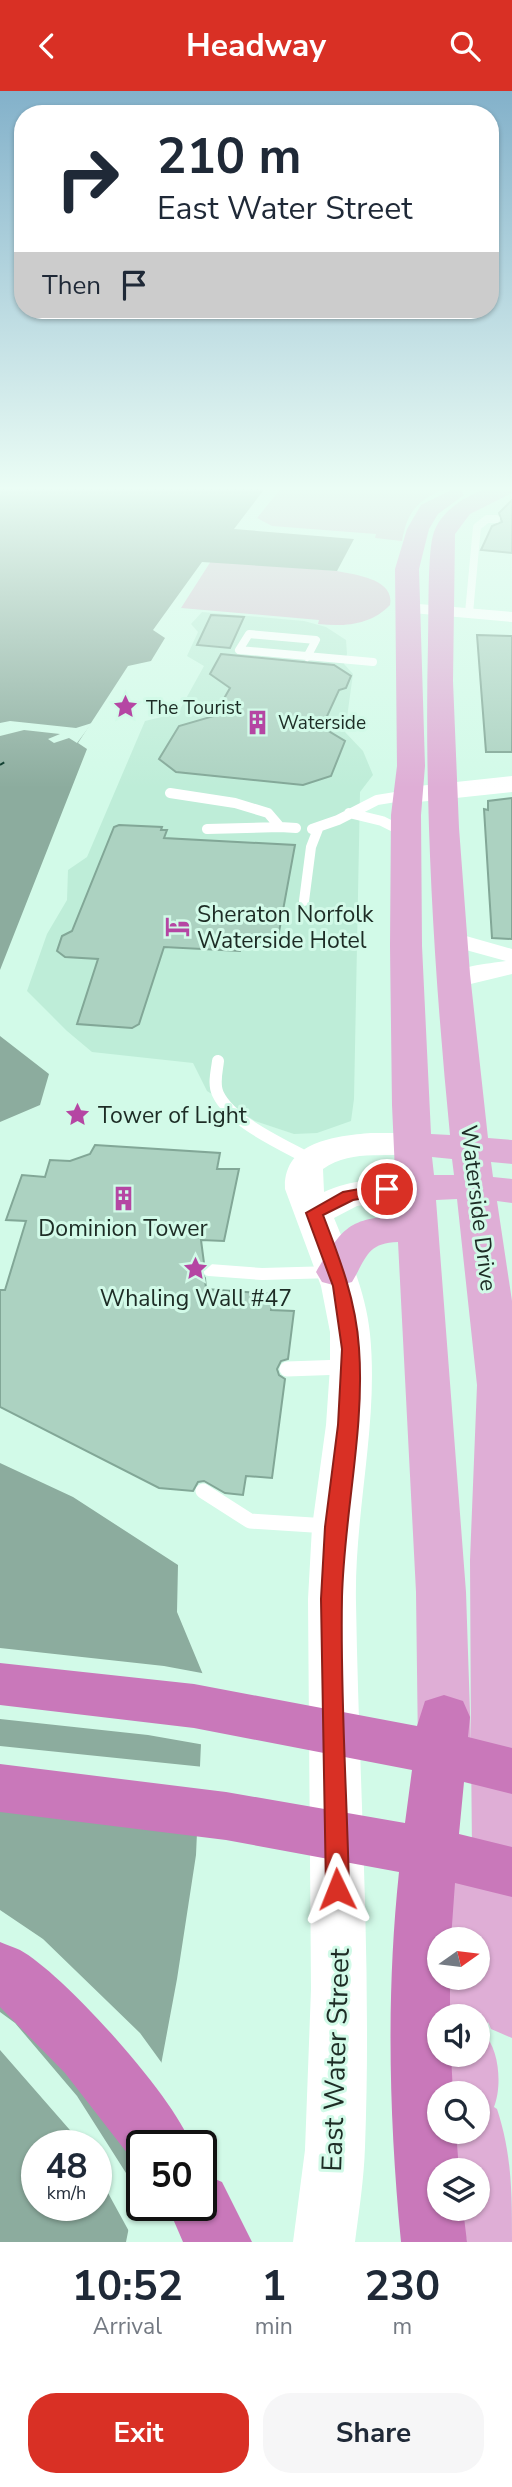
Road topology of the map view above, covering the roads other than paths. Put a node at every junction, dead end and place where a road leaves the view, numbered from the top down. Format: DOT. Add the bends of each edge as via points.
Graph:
graph roads {
  1 [pos="407,587"];
  2 [pos="441,587"];
  3 [pos="471,587"];
  4 [pos="440,611"];
  5 [pos="469,613"];
  6 [pos="512,617"];
  7 [pos="407,621"];
  8 [pos="440,643"];
  9 [pos="309,655"];
  10 [pos="373,662"];
  11 [pos="512,784"];
  12 [pos="170,793"];
  13 [pos="425,793"];
  14 [pos="348,813"];
  15 [pos="280,827"];
  16 [pos="296,828"];
  17 [pos="207,829"];
  18 [pos="406,833"];
  19 [pos="304,901"];
  20 [pos="452,939"];
  21 [pos="512,956"];
  22 [pos="512,967"];
  23 [pos="454,981"];
  24 [pos="218,1061"];
  25 [pos="412,1145"];
  26 [pos="311,1160"];
  27 [pos="493,1170"];
  28 [pos="415,1208"];
  29 [pos="334,1240"];
  30 [pos="209,1270"];
  31 [pos="351,1367"];
  32 [pos="287,1369"];
  33 [pos="204,1492"];
  34 [pos="335,1527"];
  35 [pos="0,1684"];
  36 [pos="444,1717"];
  37 [pos="512,1771"];
  38 [pos="0,1788"];
  39 [pos="512,1872"];
  40 [pos="453,1927"];
  41 [pos="0,1970"];
  42 [pos="512,2009"];
  43 [pos="149,2130"];
  44 [pos="478,2144"];
  45 [pos="207,2221"];
  46 [pos="219,2242"];
  47 [pos="324,2242"];
  48 [pos="434,2242"];
  49 [pos="500,2242"];
  1 -- 7 [label="main road, Waterside Drive"];
  2 -- 4 [label="main road, Waterside Drive"];
  3 -- 5 [label="lane"];
  4 -- 5 [label="street"];
  4 -- 7 [label="street"];
  4 -- 8 [label="main road, Waterside Drive"];
  5 -- 6 [label="street"];
  7 -- 8 [label="main road"];
  7 -- 13 [label="main road, Waterside Drive" via="411,767"];
  8 -- 13 [label="main road, Waterside Drive"];
  9 -- 9 [label="lane" via="316,640 248,633 239,650"];
  9 -- 10 [label="lane"];
  11 -- 13 [label="main road"];
  12 -- 15 [label="lane" via="268,813"];
  13 -- 14 [label="lane" via="377,800"];
  13 -- 18 [label="main road, Waterside Drive"];
  13 -- 20 [label="main road, Waterside Drive"];
  14 -- 18 [label="lane" via="382,821"];
  14 -- 19 [label="lane" via="315,829"];
  15 -- 16 [label="lane"];
  15 -- 17 [label="lane"];
  18 -- 25 [label="main road, Waterside Drive"];
  20 -- 21 [label="street"];
  20 -- 23 [label="main road, Waterside Drive"];
  22 -- 23 [label="street"];
  23 -- 27 [label="main road, Waterside Drive"];
  24 -- 26 [label="lane" via="215,1086 224,1103"];
  25 -- 26 [label="main road" via="347,1147"];
  25 -- 27 [label="main road"];
  25 -- 28 [label="main road, Waterside Drive"];
  26 -- 29 [label="main road, East Water Street" via="302,1182"];
  27 -- 28 [label="main road"];
  27 -- 42 [label="main road, Waterside Drive" via="500,1458 494,1541 498,1835"];
  28 -- 29 [label="main road" via="374,1230"];
  28 -- 36 [label="main road, Waterside Drive" via="441,1592"];
  29 -- 30 [label="lane" via="262,1274"];
  29 -- 31 [label="main road, East Water Street" via="348,1315"];
  31 -- 32 [label="lane"];
  31 -- 34 [label="main road, East Water Street"];
  33 -- 34 [label="lane" via="250,1521"];
  34 -- 47 [label="main road, East Water Street" via="331,1657 339,1989 335,2150"];
  35 -- 37 [label="highway" via="208,1708 406,1745"];
  36 -- 40 [label="main road, Waterside Drive"];
  36 -- 48 [label="highway" via="420,1998"];
  38 -- 39 [label="highway" via="257,1820"];
  41 -- 43 [label="highway" via="70,2033"];
  44 -- 49 [label="main road"];
  45 -- 46 [label="highway"];
}
